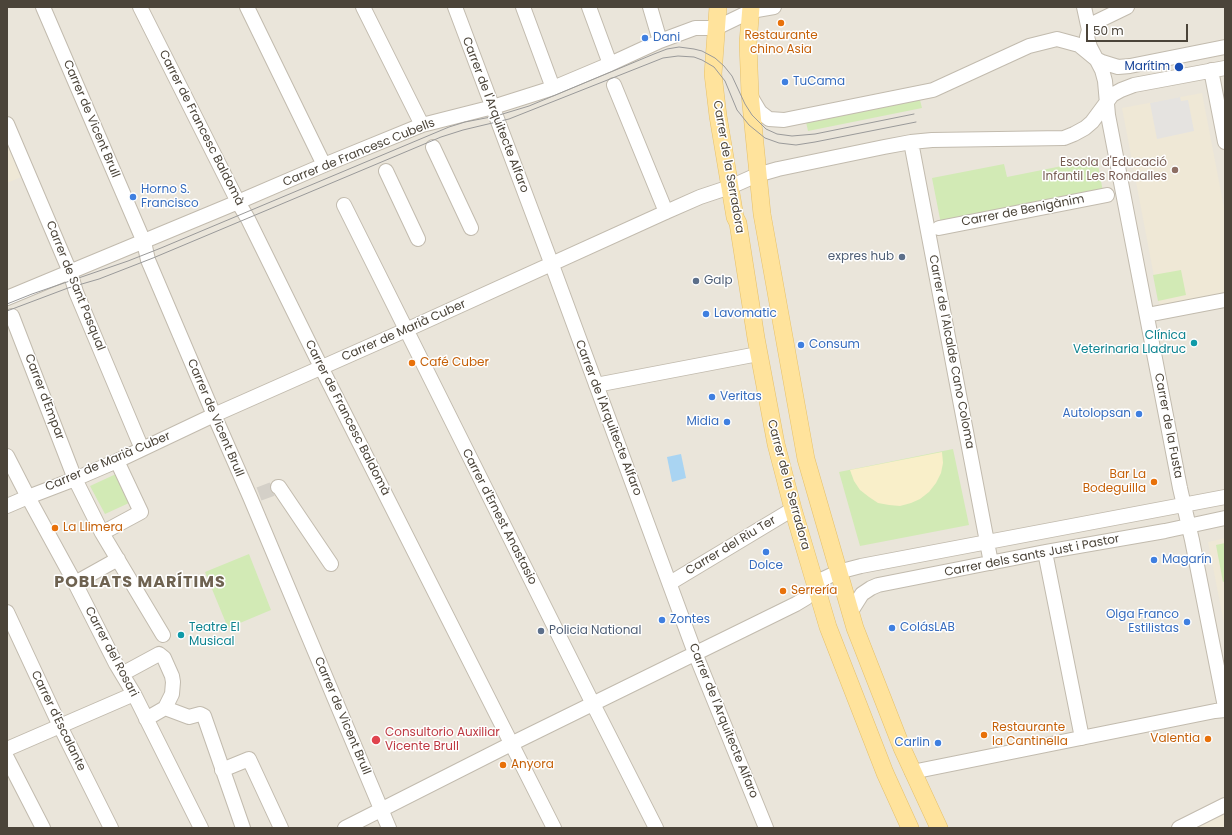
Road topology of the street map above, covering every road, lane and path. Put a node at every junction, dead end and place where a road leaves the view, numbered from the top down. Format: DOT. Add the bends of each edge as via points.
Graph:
graph roads {
  1 [pos="43,7"];
  2 [pos="140,7"];
  3 [pos="247,7"];
  4 [pos="363,7"];
  5 [pos="455,7"];
  6 [pos="523,7"];
  7 [pos="589,7"];
  8 [pos="650,7"];
  9 [pos="718,7"];
  10 [pos="774,7"];
  11 [pos="1084,7"];
  12 [pos="1127,7"];
  13 [pos="751,9"];
  14 [pos="716,28"];
  15 [pos="1089,30"];
  16 [pos="660,41"];
  17 [pos="1225,47"];
  18 [pos="1096,59"];
  19 [pos="610,64"];
  20 [pos="1218,69"];
  21 [pos="614,85"];
  22 [pos="553,88"];
  23 [pos="750,94"];
  24 [pos="1106,103"];
  25 [pos="493,107"];
  26 [pos="7,124"];
  27 [pos="422,125"];
  28 [pos="911,142"];
  29 [pos="1225,142"];
  30 [pos="433,147"];
  31 [pos="324,165"];
  32 [pos="386,171"];
  33 [pos="758,175"];
  34 [pos="730,187"];
  35 [pos="1107,195"];
  36 [pos="238,202"];
  37 [pos="344,205"];
  38 [pos="666,212"];
  39 [pos="471,228"];
  40 [pos="939,228"];
  41 [pos="418,239"];
  42 [pos="144,242"];
  43 [pos="552,265"];
  44 [pos="70,272"];
  45 [pos="7,298"];
  46 [pos="1225,300"];
  47 [pos="1147,315"];
  48 [pos="12,316"];
  49 [pos="406,330"];
  50 [pos="758,354"];
  51 [pos="321,367"];
  52 [pos="596,385"];
  53 [pos="214,415"];
  54 [pos="142,449"];
  55 [pos="7,456"];
  56 [pos="117,461"];
  57 [pos="75,479"];
  58 [pos="278,487"];
  59 [pos="28,497"];
  60 [pos="1225,497"];
  61 [pos="1184,504"];
  62 [pos="7,506"];
  63 [pos="793,509"];
  64 [pos="1225,518"];
  65 [pos="1189,525"];
  66 [pos="102,533"];
  67 [pos="987,542"];
  68 [pos="1045,552"];
  69 [pos="118,559"];
  70 [pos="991,563"];
  71 [pos="331,564"];
  72 [pos="838,572"];
  73 [pos="75,583"];
  74 [pos="670,583"];
  75 [pos="816,587"];
  76 [pos="7,612"];
  77 [pos="850,613"];
  78 [pos="163,635"];
  79 [pos="695,653"];
  80 [pos="122,674"];
  81 [pos="134,694"];
  82 [pos="593,704"];
  83 [pos="1225,706"];
  84 [pos="165,708"];
  85 [pos="1225,710"];
  86 [pos="146,719"];
  87 [pos="60,726"];
  88 [pos="1082,738"];
  89 [pos="511,744"];
  90 [pos="7,749"];
  91 [pos="7,758"];
  92 [pos="222,770"];
  93 [pos="912,772"];
  94 [pos="1225,805"];
  95 [pos="381,809"];
  96 [pos="43,828"];
  97 [pos="111,828"];
  98 [pos="201,828"];
  99 [pos="243,828"];
  100 [pos="281,828"];
  101 [pos="345,828"];
  102 [pos="389,828"];
  103 [pos="554,828"];
  104 [pos="656,828"];
  105 [pos="766,828"];
  106 [pos="910,828"];
  107 [pos="939,828"];
  108 [pos="1179,828"];
  1 -- 42 [label="street, Carrer de Vicent Brull"];
  2 -- 36 [label="street, Carrer de Francesc Baldomà"];
  3 -- 31 [label="street"];
  4 -- 27 [label="street"];
  5 -- 25 [label="street, Carrer de l'Arquitecte Alfaro"];
  6 -- 22 [label="street"];
  7 -- 19 [label="street"];
  8 -- 16 [label="street"];
  9 -- 14 [label="main road, Carrer de la Serradora"];
  10 -- 13 [label="street"];
  11 -- 15 [label="street, Carrer de la Fusta"];
  12 -- 15 [label="street" via="1094,23"];
  13 -- 14 [label="street"];
  13 -- 23 [label="main road, Carrer de la Serradora" via="748,43"];
  14 -- 16 [label="street, Carrer de Francesc Cubells" via="695,28"];
  14 -- 34 [label="main road, Carrer de la Serradora" via="713,74"];
  15 -- 18 [label="street, Carrer de la Fusta" via="1087,37"];
  16 -- 19 [label="street, Carrer de Francesc Cubells"];
  17 -- 18 [label="street" via="1130,66 1118,67"];
  18 -- 23 [label="street" via="1079,45 1057,39 1029,46 933,90 784,120 769,119 760,112"];
  18 -- 24 [label="street, Carrer de la Fusta" via="1105,81"];
  19 -- 22 [label="street, Carrer de Francesc Cubells"];
  20 -- 24 [label="street, Carrer de Marià Cuber" via="1134,85 1112,95"];
  20 -- 29 [label="street"];
  21 -- 38 [label="street"];
  22 -- 25 [label="street, Carrer de Francesc Cubells"];
  23 -- 33 [label="main road, Carrer de la Serradora"];
  24 -- 28 [label="street, Carrer de Marià Cuber" via="1085,128 1064,138"];
  24 -- 47 [label="street, Carrer de la Fusta"];
  25 -- 27 [label="street, Carrer de Francesc Cubells"];
  25 -- 43 [label="street, Carrer de l'Arquitecte Alfaro"];
  26 -- 44 [label="street, Carrer de Sant Pasqual"];
  27 -- 31 [label="street, Carrer de Francesc Cubells"];
  28 -- 33 [label="street, Carrer de Marià Cuber"];
  28 -- 67 [label="street, Carrer de l'Alcalde Cano Coloma"];
  30 -- 39 [label="street"];
  31 -- 36 [label="street, Carrer de Francesc Cubells"];
  32 -- 41 [label="street"];
  33 -- 34 [label="street, Carrer de Marià Cuber"];
  33 -- 72 [label="main road, Carrer de la Serradora" via="763,223 806,459"];
  34 -- 38 [label="street, Carrer de Marià Cuber"];
  34 -- 50 [label="main road, Carrer de la Serradora"];
  35 -- 40 [label="street, Carrer de Benigànim"];
  36 -- 42 [label="street, Carrer de Francesc Cubells"];
  36 -- 51 [label="street, Carrer de Francesc Baldomà"];
  37 -- 49 [label="street, Carrer d'Ernest Anastasio"];
  38 -- 43 [label="street, Carrer de Marià Cuber"];
  42 -- 44 [label="street, Carrer de Francesc Cubells"];
  42 -- 53 [label="street, Carrer de Vicent Brull" via="148,260"];
  43 -- 49 [label="street, Carrer de Marià Cuber"];
  43 -- 52 [label="street, Carrer de l'Arquitecte Alfaro"];
  44 -- 45 [label="street, Carrer de Francesc Cubells"];
  44 -- 54 [label="street, Carrer de Sant Pasqual"];
  46 -- 47 [label="street"];
  47 -- 61 [label="street, Carrer de la Fusta"];
  48 -- 57 [label="street, Carrer d'Empar"];
  49 -- 51 [label="street, Carrer de Marià Cuber"];
  49 -- 82 [label="street, Carrer d'Ernest Anastasio"];
  50 -- 52 [label="street"];
  50 -- 63 [label="main road, Carrer de la Serradora" via="776,444"];
  51 -- 53 [label="street, Carrer de Marià Cuber"];
  51 -- 89 [label="street, Carrer de Francesc Baldomà"];
  52 -- 74 [label="street, Carrer de l'Arquitecte Alfaro"];
  53 -- 54 [label="street, Carrer de Marià Cuber"];
  53 -- 95 [label="street, Carrer de Vicent Brull" via="254,496"];
  54 -- 56 [label="street, Carrer de Marià Cuber"];
  55 -- 59 [label="street, Carrer del Rosari"];
  56 -- 57 [label="street, Carrer de Marià Cuber"];
  56 -- 66 [label="street" via="141,512"];
  57 -- 59 [label="street, Carrer de Marià Cuber"];
  57 -- 66 [label="street, Carrer d'Empar"];
  58 -- 71 [label="street"];
  59 -- 62 [label="street, Carrer de Marià Cuber"];
  59 -- 73 [label="street, Carrer del Rosari"];
  60 -- 61 [label="street, Carrer dels Sants Just i Pastor"];
  61 -- 65 [label="street, Carrer de la Fusta"];
  61 -- 67 [label="street, Carrer dels Sants Just i Pastor"];
  63 -- 74 [label="street, Carrer del Riu Ter"];
  63 -- 75 [label="main road, Carrer de la Serradora"];
  64 -- 65 [label="street, Carrer dels Sants Just i Pastor"];
  65 -- 68 [label="street, Carrer dels Sants Just i Pastor"];
  65 -- 83 [label="street, Carrer de la Fusta"];
  66 -- 69 [label="street, Carrer d'Empar"];
  67 -- 70 [label="street, Carrer de l'Alcalde Cano Coloma"];
  67 -- 72 [label="street, Carrer dels Sants Just i Pastor"];
  68 -- 70 [label="street, Carrer dels Sants Just i Pastor"];
  68 -- 88 [label="street"];
  69 -- 73 [label="street"];
  69 -- 78 [label="street, Carrer d'Empar"];
  70 -- 77 [label="street, Carrer dels Sants Just i Pastor" via="874,587 862,594"];
  72 -- 75 [label="street, Carrer dels Sants Just i Pastor" via="823,579"];
  72 -- 77 [label="main road, Carrer de la Serradora"];
  73 -- 80 [label="street, Carrer del Rosari"];
  74 -- 79 [label="street, Carrer de l'Arquitecte Alfaro"];
  75 -- 79 [label="street, Carrer dels Sants Just i Pastor" via="796,604"];
  75 -- 106 [label="main road, Carrer de la Serradora" via="856,702"];
  76 -- 87 [label="street, Carrer d'Escalante"];
  77 -- 93 [label="main road, Carrer de la Serradora"];
  79 -- 82 [label="street, Carrer dels Sants Just i Pastor"];
  79 -- 105 [label="street, Carrer de l'Arquitecte Alfaro"];
  80 -- 81 [label="street, Carrer del Rosari"];
  80 -- 84 [label="street" via="159,654 170,670 173,682 172,694"];
  81 -- 86 [label="street, Carrer del Rosari"];
  81 -- 87 [label="street"];
  82 -- 89 [label="street, Carrer dels Sants Just i Pastor"];
  82 -- 104 [label="street, Carrer d'Ernest Anastasio"];
  84 -- 86 [label="street"];
  84 -- 92 [label="street" via="189,717 200,714 204,716"];
  85 -- 88 [label="street"];
  86 -- 98 [label="street, Carrer del Rosari"];
  87 -- 90 [label="street"];
  87 -- 97 [label="street, Carrer d'Escalante"];
  88 -- 93 [label="street"];
  89 -- 95 [label="street, Carrer dels Sants Just i Pastor"];
  89 -- 103 [label="street, Carrer de Francesc Baldomà"];
  91 -- 96 [label="street"];
  92 -- 99 [label="street"];
  92 -- 100 [label="street" via="249,759"];
  93 -- 107 [label="main road, Carrer de la Serradora"];
  94 -- 108 [label="street"];
  95 -- 101 [label="street, Carrer dels Sants Just i Pastor"];
  95 -- 102 [label="street, Carrer de Vicent Brull"];
}
